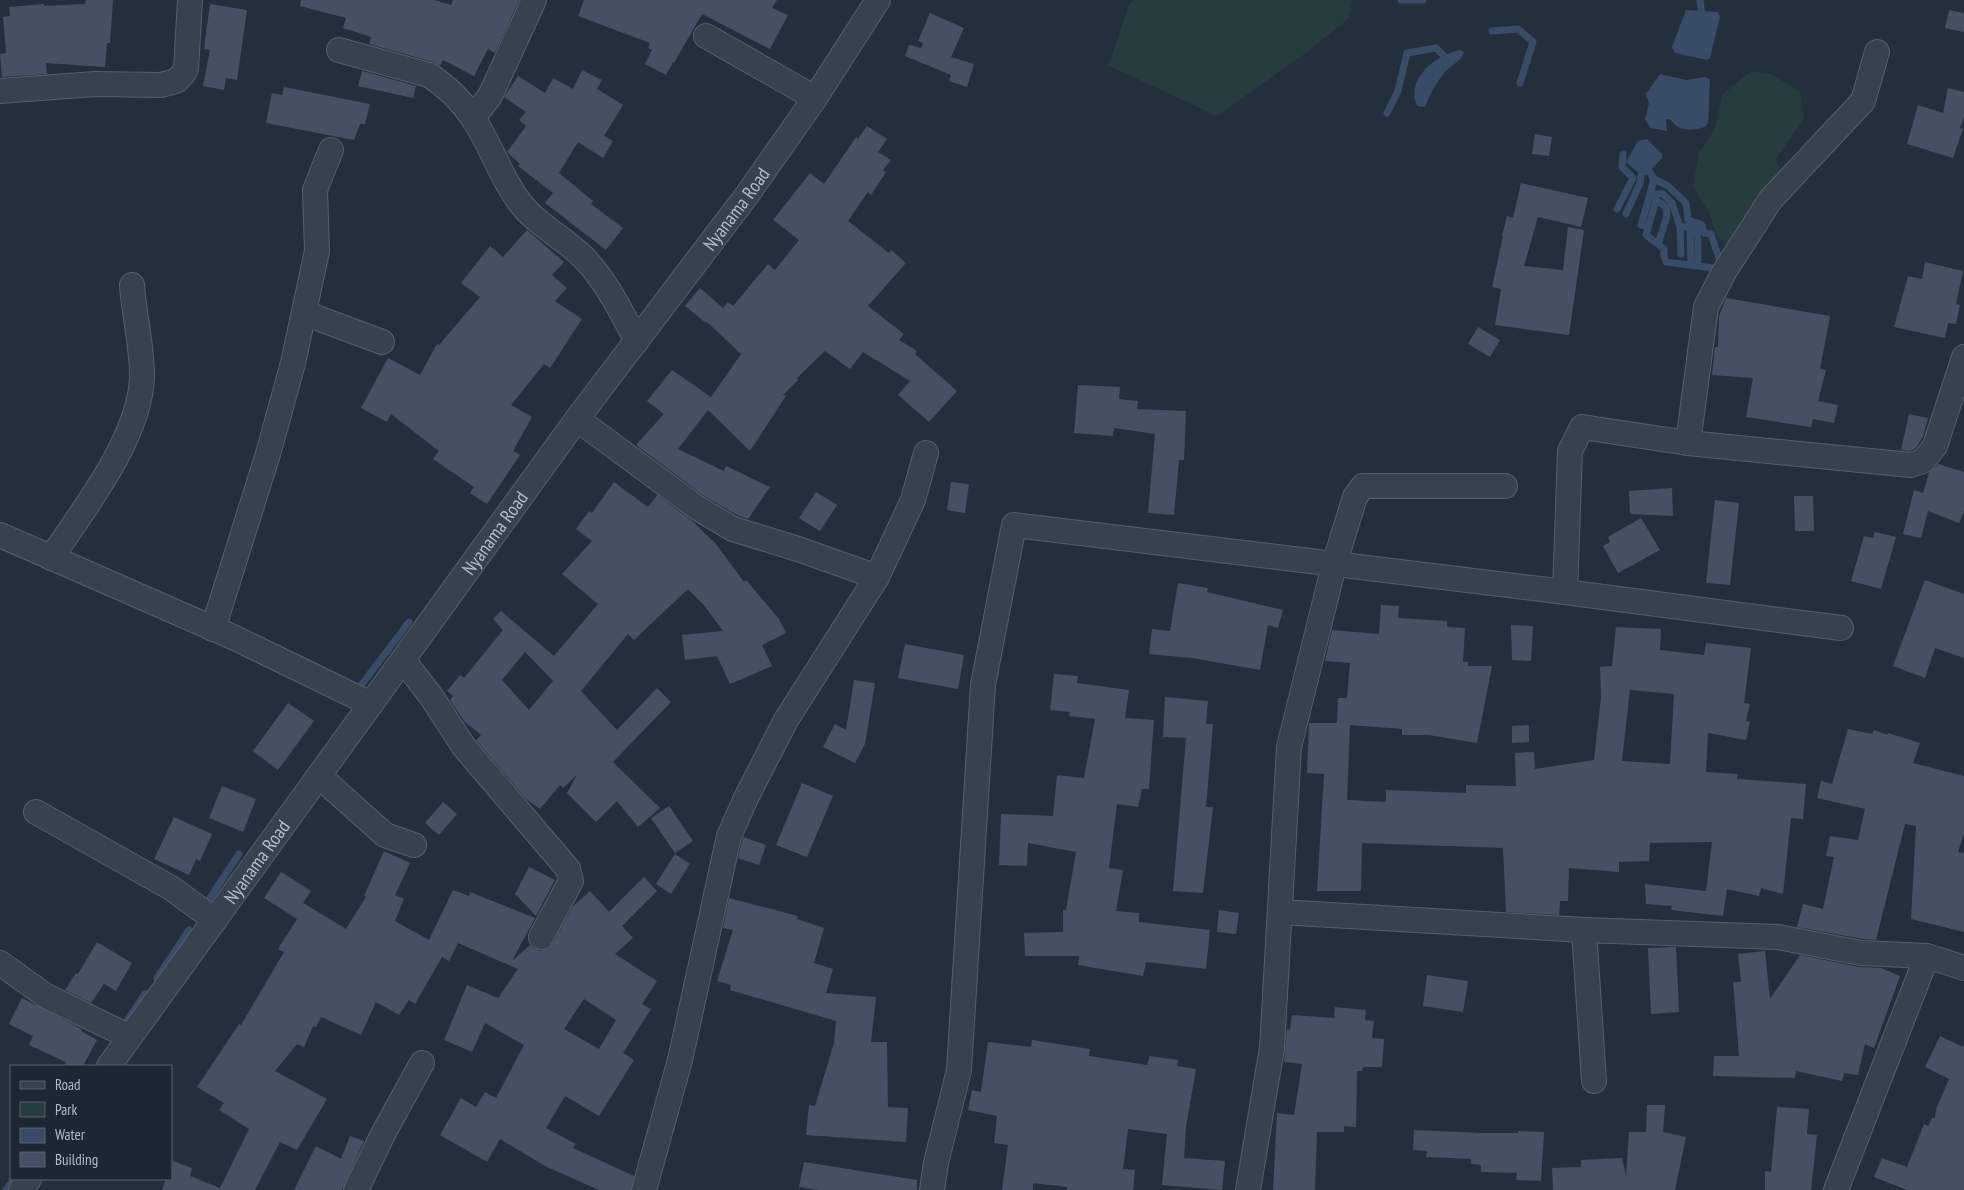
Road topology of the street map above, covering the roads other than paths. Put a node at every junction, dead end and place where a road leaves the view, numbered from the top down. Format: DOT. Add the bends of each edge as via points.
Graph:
graph roads {
  1 [pos="190,0"];
  2 [pos="534,0"];
  3 [pos="878,0"];
  4 [pos="706,36"];
  5 [pos="339,50"];
  6 [pos="1877,52"];
  7 [pos="0,91"];
  8 [pos="815,98"];
  9 [pos="473,118"];
  10 [pos="331,150"];
  11 [pos="132,285"];
  12 [pos="304,313"];
  13 [pos="636,341"];
  14 [pos="382,342"];
  15 [pos="1964,357"];
  16 [pos="577,419"];
  17 [pos="1688,443"];
  18 [pos="926,453"];
  19 [pos="1505,486"];
  20 [pos="0,535"];
  21 [pos="50,558"];
  22 [pos="1334,565"];
  23 [pos="877,577"];
  24 [pos="1565,592"];
  25 [pos="1841,628"];
  26 [pos="213,629"];
  27 [pos="403,660"];
  28 [pos="371,704"];
  29 [pos="319,776"];
  30 [pos="36,812"];
  31 [pos="414,845"];
  32 [pos="1280,912"];
  33 [pos="215,920"];
  34 [pos="1584,930"];
  35 [pos="542,937"];
  36 [pos="1927,956"];
  37 [pos="0,963"];
  38 [pos="1964,968"];
  39 [pos="130,1037"];
  40 [pos="422,1063"];
  41 [pos="110,1065"];
  42 [pos="1594,1081"];
  43 [pos="356,1190"];
  44 [pos="644,1190"];
  45 [pos="932,1190"];
  46 [pos="1248,1190"];
  47 [pos="1836,1190"];
  1 -- 7 [label="street" via="186,69 176,81"];
  2 -- 9 [label="street" via="490,96"];
  3 -- 8 [label="street, Nyanama Road"];
  4 -- 8 [label="street"];
  5 -- 9 [label="street" via="428,75 458,98"];
  6 -- 17 [label="street" via="1862,101 1771,199 1724,272 1706,307"];
  8 -- 13 [label="street, Nyanama Road" via="747,195"];
  9 -- 13 [label="street" via="518,202 582,256 605,286"];
  10 -- 12 [label="street" via="315,190 317,251"];
  11 -- 21 [label="street" via="140,342 142,377 139,401 127,438"];
  12 -- 14 [label="street"];
  12 -- 26 [label="street" via="268,454"];
  13 -- 16 [label="street, Nyanama Road"];
  15 -- 17 [label="street" via="1935,446 1923,462 1911,465"];
  16 -- 23 [label="street" via="696,507 733,529"];
  16 -- 27 [label="street, Nyanama Road"];
  17 -- 24 [label="street" via="1582,427 1570,451"];
  18 -- 23 [label="street" via="913,500"];
  19 -- 22 [label="street" via="1363,486 1355,497"];
  20 -- 21 [label="street"];
  21 -- 26 [label="street"];
  22 -- 24 [label="street"];
  22 -- 32 [label="street" via="1289,747"];
  22 -- 45 [label="street" via="1014,525 982,685 960,1070"];
  23 -- 44 [label="street" via="786,720 729,836 680,1060"];
  24 -- 25 [label="street"];
  26 -- 28 [label="street"];
  27 -- 28 [label="street, Nyanama Road"];
  27 -- 35 [label="street" via="464,747 568,868 571,880"];
  28 -- 29 [label="street, Nyanama Road"];
  29 -- 31 [label="street" via="385,835"];
  29 -- 33 [label="street, Nyanama Road"];
  30 -- 33 [label="street" via="171,888"];
  32 -- 34 [label="street"];
  32 -- 46 [label="street" via="1272,1048"];
  33 -- 39 [label="street, Nyanama Road"];
  34 -- 36 [label="street" via="1778,937 1861,953"];
  34 -- 42 [label="street"];
  36 -- 38 [label="street"];
  36 -- 47 [label="street"];
  37 -- 39 [label="street" via="46,996"];
  39 -- 41 [label="street, Nyanama Road"];
  40 -- 43 [label="street"];
}
